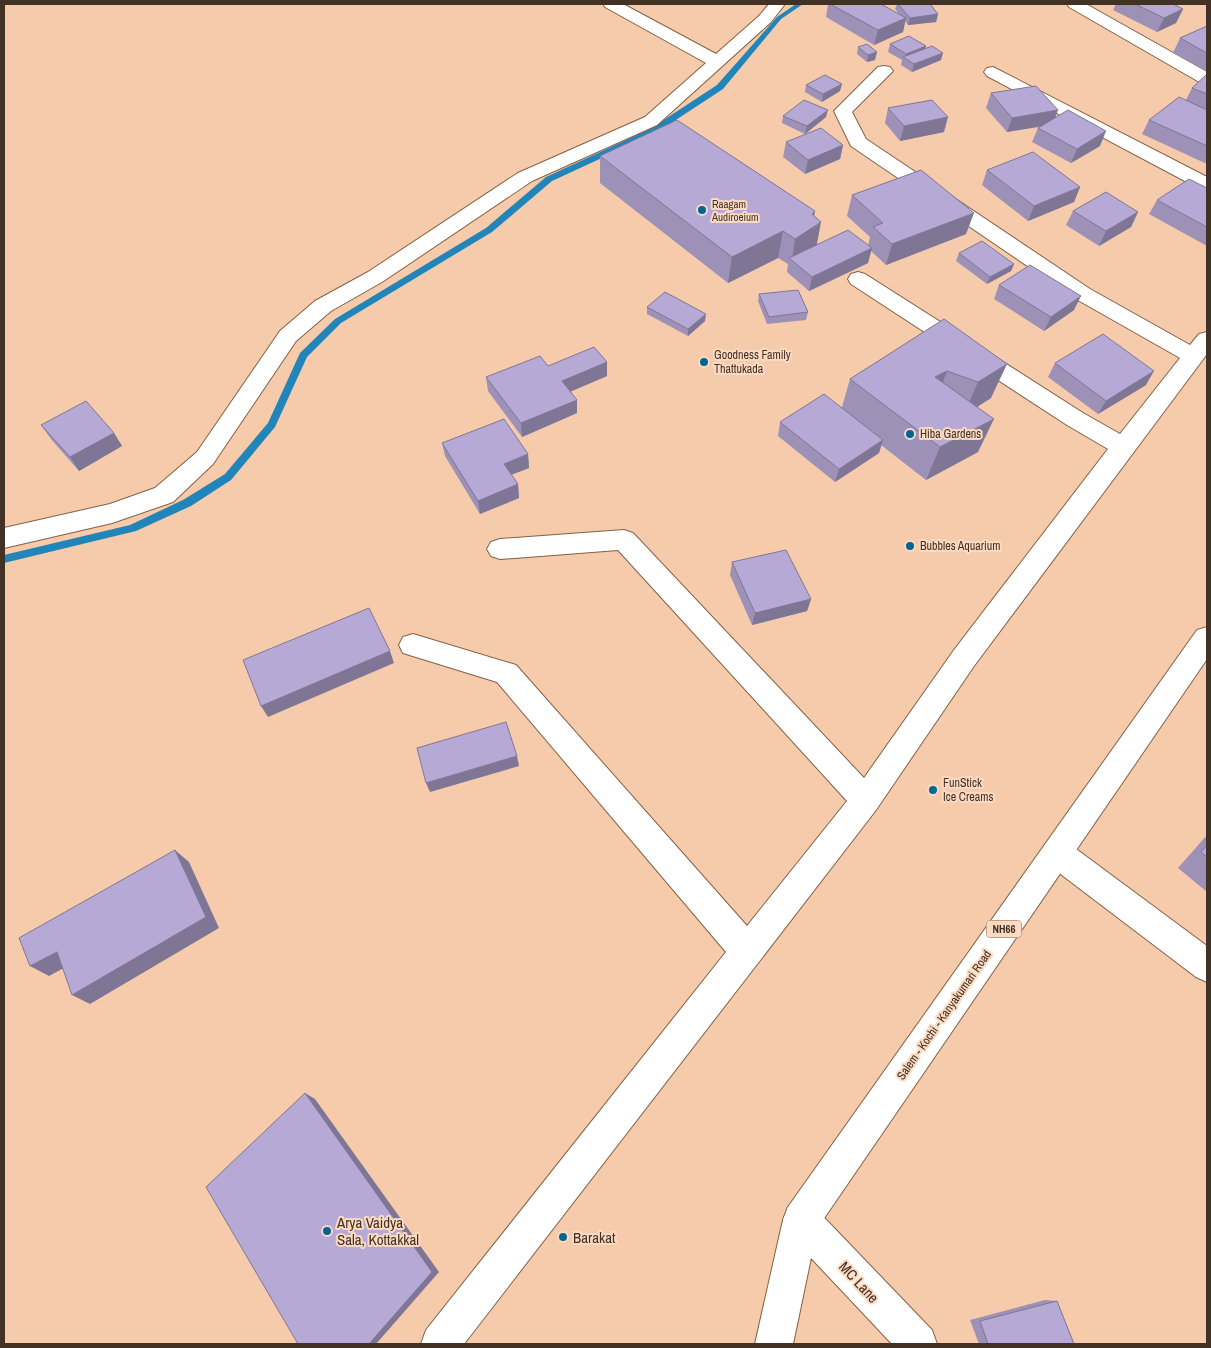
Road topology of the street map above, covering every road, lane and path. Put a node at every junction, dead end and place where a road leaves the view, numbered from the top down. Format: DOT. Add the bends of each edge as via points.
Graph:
graph roads {
  1 [pos="611,4"];
  2 [pos="777,4"];
  3 [pos="1075,4"];
  4 [pos="717,62"];
  5 [pos="884,70"];
  6 [pos="992,72"];
  7 [pos="1207,79"];
  8 [pos="1207,185"];
  9 [pos="858,279"];
  10 [pos="1200,347"];
  11 [pos="1123,447"];
  12 [pos="4,538"];
  13 [pos="500,549"];
  14 [pos="1207,638"];
  15 [pos="413,646"];
  16 [pos="866,800"];
  17 [pos="1057,853"];
  18 [pos="747,952"];
  19 [pos="1207,966"];
  20 [pos="801,1220"];
  21 [pos="440,1344"];
  22 [pos="774,1344"];
  23 [pos="918,1344"];
  1 -- 4 [label="main road"];
  2 -- 4 [label="main road"];
  3 -- 7 [label="main road"];
  4 -- 12 [label="main road" via="650,121 525,177 375,277 323,306 288,336 205,458 164,495 112,513"];
  5 -- 10 [label="main road" via="844,111 858,142 1083,294"];
  6 -- 8 [label="main road"];
  9 -- 11 [label="main road"];
  10 -- 11 [label="main road"];
  11 -- 16 [label="main road" via="964,658"];
  13 -- 16 [label="main road" via="624,540"];
  14 -- 17 [label="main road, Salem - Kochi - Kanyakumari Road / NH66"];
  15 -- 18 [label="main road" via="506,673"];
  16 -- 18 [label="main road"];
  17 -- 19 [label="main road"];
  17 -- 20 [label="main road, Salem - Kochi - Kanyakumari Road / NH66"];
  18 -- 21 [label="main road"];
  20 -- 22 [label="main road"];
  20 -- 23 [label="main road, MC Lane"];
}
